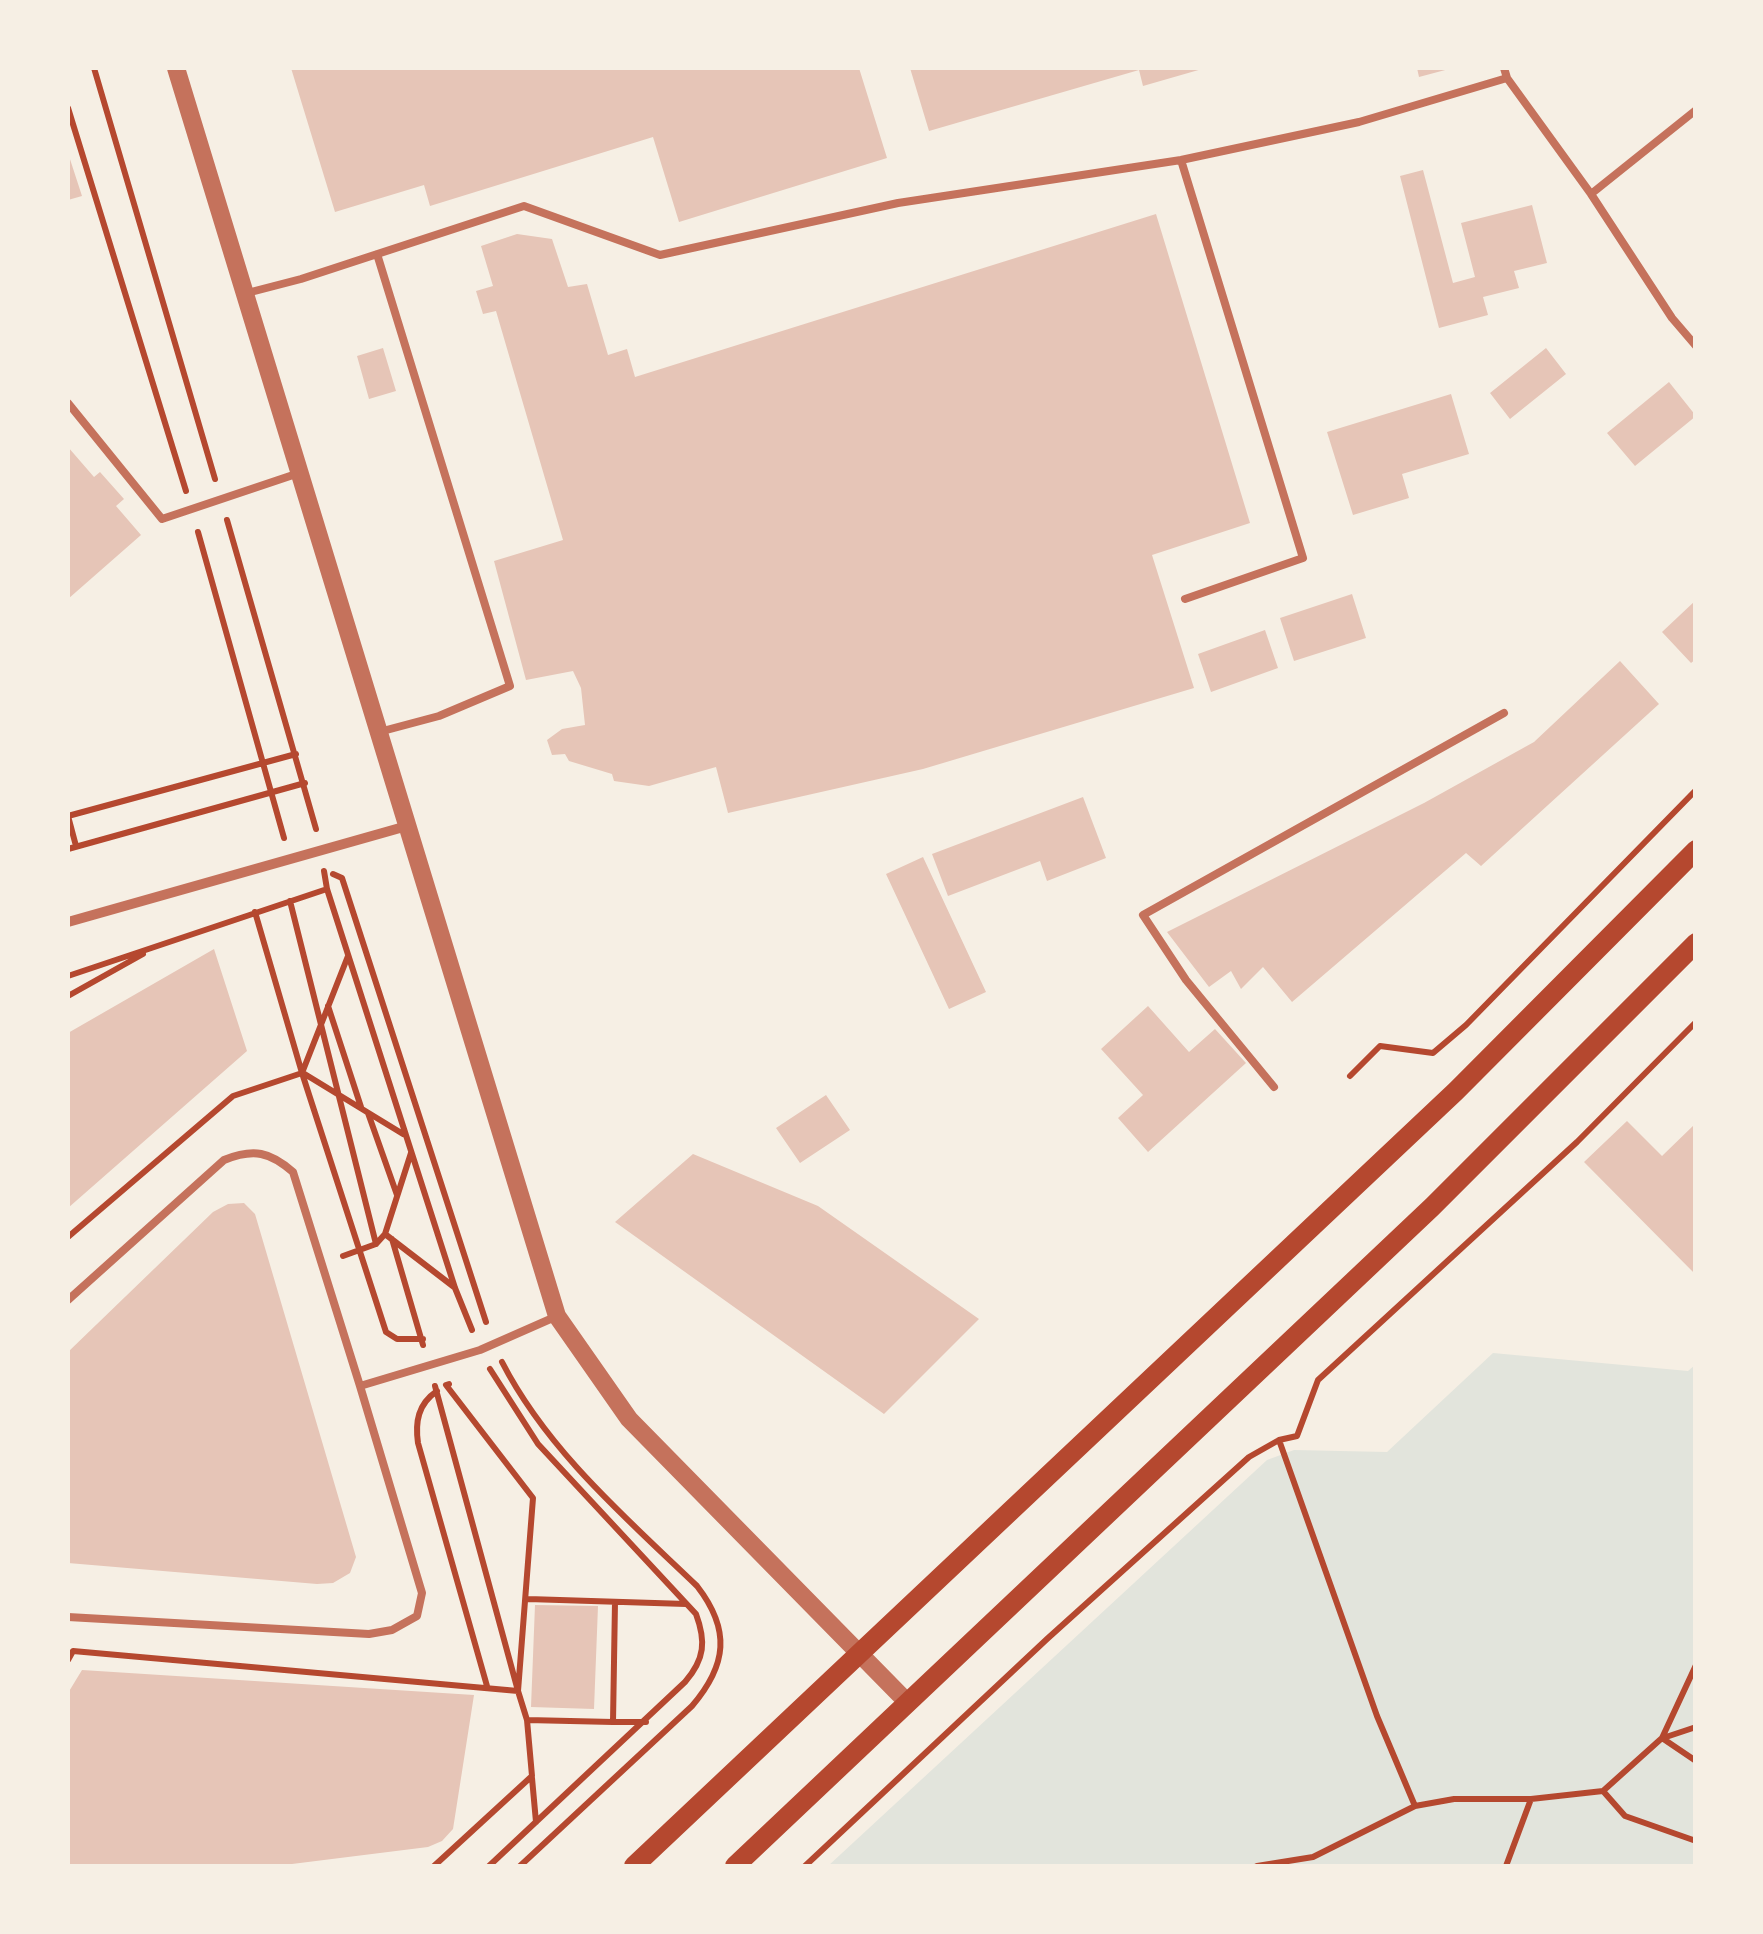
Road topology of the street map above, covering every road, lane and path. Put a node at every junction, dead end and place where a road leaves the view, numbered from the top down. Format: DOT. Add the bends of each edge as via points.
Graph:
graph roads {
  1 [pos="94,68"];
  2 [pos="176,68"];
  3 [pos="1505,72"];
  4 [pos="68,108"];
  5 [pos="1696,110"];
  6 [pos="1181,160"];
  7 [pos="1592,194"];
  8 [pos="378,254"];
  9 [pos="244,294"];
  10 [pos="1696,346"];
  11 [pos="68,402"];
  12 [pos="299,473"];
  13 [pos="221,500"];
  14 [pos="192,509"];
  15 [pos="1185,599"];
  16 [pos="1504,713"];
  17 [pos="378,732"];
  18 [pos="296,754"];
  19 [pos="263,762"];
  20 [pos="305,783"];
  21 [pos="1696,790"];
  22 [pos="270,791"];
  23 [pos="68,816"];
  24 [pos="407,826"];
  25 [pos="72,848"];
  26 [pos="321,848"];
  27 [pos="1696,850"];
  28 [pos="290,858"];
  29 [pos="324,871"];
  30 [pos="327,889"];
  31 [pos="290,901"];
  32 [pos="256,912"];
  33 [pos="68,922"];
  34 [pos="1696,943"];
  35 [pos="158,946"];
  36 [pos="348,954"];
  37 [pos="68,976"];
  38 [pos="68,996"];
  39 [pos="328,1006"];
  40 [pos="1696,1022"];
  41 [pos="321,1024"];
  42 [pos="302,1073"];
  43 [pos="1350,1076"];
  44 [pos="1274,1086"];
  45 [pos="339,1095"];
  46 [pos="365,1111"];
  47 [pos="406,1136"];
  48 [pos="411,1153"];
  49 [pos="397,1196"];
  50 [pos="388,1236"];
  51 [pos="68,1237"];
  52 [pos="376,1244"];
  53 [pos="360,1250"];
  54 [pos="322,1262"];
  55 [pos="455,1288"];
  56 [pos="68,1300"];
  57 [pos="557,1316"];
  58 [pos="470,1326"];
  59 [pos="454,1330"];
  60 [pos="438,1335"];
  61 [pos="422,1340"];
  62 [pos="493,1344"];
  63 [pos="480,1350"];
  64 [pos="429,1366"];
  65 [pos="491,1370"];
  66 [pos="476,1375"];
  67 [pos="461,1380"];
  68 [pos="446,1385"];
  69 [pos="360,1386"];
  70 [pos="437,1391"];
  71 [pos="1279,1440"];
  72 [pos="528,1599"];
  73 [pos="615,1602"];
  74 [pos="687,1604"];
  75 [pos="68,1617"];
  76 [pos="70,1650"];
  77 [pos="860,1654"];
  78 [pos="68,1660"];
  79 [pos="1696,1665"];
  80 [pos="487,1686"];
  81 [pos="518,1691"];
  82 [pos="908,1703"];
  83 [pos="527,1720"];
  84 [pos="613,1722"];
  85 [pos="646,1722"];
  86 [pos="1696,1726"];
  87 [pos="1662,1738"];
  88 [pos="1696,1761"];
  89 [pos="532,1776"];
  90 [pos="1602,1791"];
  91 [pos="1531,1799"];
  92 [pos="1415,1806"];
  93 [pos="536,1822"];
  94 [pos="1696,1841"];
  95 [pos="434,1866"];
  96 [pos="481,1866"];
  97 [pos="489,1866"];
  98 [pos="520,1866"];
  99 [pos="634,1866"];
  100 [pos="736,1866"];
  101 [pos="805,1866"];
  102 [pos="1257,1866"];
  103 [pos="1506,1866"];
  1 -- 13 [label="path"];
  2 -- 9 [label="street"];
  3 -- 6 [label="lane" via="1359,122"];
  3 -- 7 [label="lane"];
  4 -- 14 [label="path"];
  5 -- 7 [label="lane"];
  6 -- 8 [label="lane" via="898,203 660,254 524,206"];
  6 -- 15 [label="lane" via="1303,558"];
  7 -- 10 [label="lane"];
  8 -- 9 [label="lane"];
  8 -- 17 [label="lane" via="510,686"];
  9 -- 12 [label="street"];
  11 -- 14 [label="lane" via="162,519"];
  12 -- 13 [label="lane"];
  12 -- 17 [label="street"];
  13 -- 14 [label="lane"];
  13 -- 18 [label="path"];
  14 -- 19 [label="path"];
  16 -- 44 [label="lane" via="1143,915 1186,980"];
  17 -- 24 [label="street"];
  18 -- 19 [label="path"];
  18 -- 20 [label="path"];
  19 -- 22 [label="path"];
  19 -- 23 [label="path"];
  20 -- 22 [label="path"];
  20 -- 26 [label="path"];
  21 -- 43 [label="path" via="1433,1053 1380,1046"];
  22 -- 25 [label="path"];
  22 -- 28 [label="path"];
  23 -- 25 [label="path"];
  24 -- 26 [label="street"];
  24 -- 57 [label="street"];
  26 -- 28 [label="street"];
  26 -- 29 [label="path"];
  27 -- 77 [label="main road" via="1456,1091"];
  28 -- 29 [label="path"];
  28 -- 33 [label="street"];
  29 -- 30 [label="path"];
  29 -- 62 [label="path" via="342,878"];
  30 -- 31 [label="path"];
  30 -- 36 [label="path"];
  31 -- 32 [label="path"];
  31 -- 41 [label="path"];
  32 -- 35 [label="path"];
  32 -- 42 [label="path"];
  34 -- 82 [label="main road" via="1432,1207"];
  35 -- 37 [label="path"];
  35 -- 38 [label="path"];
  36 -- 39 [label="path"];
  36 -- 47 [label="path"];
  39 -- 41 [label="path"];
  39 -- 46 [label="path"];
  40 -- 71 [label="path" via="1577,1142 1318,1380 1297,1436"];
  41 -- 42 [label="path"];
  41 -- 45 [label="path"];
  42 -- 45 [label="path"];
  42 -- 51 [label="path" via="233,1096"];
  42 -- 53 [label="path"];
  45 -- 46 [label="path"];
  45 -- 52 [label="path"];
  46 -- 47 [label="path"];
  46 -- 49 [label="path"];
  47 -- 48 [label="path"];
  48 -- 49 [label="path"];
  48 -- 55 [label="path"];
  49 -- 50 [label="path"];
  50 -- 52 [label="path"];
  50 -- 55 [label="path"];
  50 -- 61 [label="path"];
  52 -- 53 [label="path"];
  53 -- 54 [label="path"];
  53 -- 61 [label="path" via="386,1332"];
  54 -- 56 [label="lane" via="293,1172 261,1151 242,1152 224,1160"];
  54 -- 69 [label="lane"];
  55 -- 58 [label="path"];
  57 -- 62 [label="lane"];
  57 -- 77 [label="street" via="629,1419"];
  58 -- 59 [label="path"];
  58 -- 63 [label="path"];
  60 -- 61 [label="path"];
  61 -- 64 [label="path"];
  62 -- 63 [label="lane"];
  62 -- 98 [label="path" via="543,1427 711,1604 721,1644 718,1667 692,1706"];
  63 -- 64 [label="lane"];
  63 -- 65 [label="path"];
  64 -- 69 [label="lane"];
  64 -- 70 [label="path"];
  65 -- 66 [label="path"];
  65 -- 74 [label="path" via="538,1444"];
  67 -- 68 [label="path"];
  68 -- 70 [label="path"];
  68 -- 72 [label="path" via="533,1498"];
  69 -- 75 [label="lane" via="422,1593 417,1616 369,1634"];
  70 -- 80 [label="path" via="421,1408 418,1443"];
  70 -- 81 [label="path"];
  71 -- 92 [label="path"];
  71 -- 101 [label="path" via="1234,1470"];
  72 -- 73 [label="path"];
  72 -- 81 [label="path"];
  73 -- 74 [label="path"];
  73 -- 84 [label="path"];
  74 -- 85 [label="path" via="701,1628 702,1658"];
  76 -- 78 [label="path"];
  76 -- 80 [label="path"];
  77 -- 82 [label="street"];
  77 -- 99 [label="main road"];
  79 -- 87 [label="path"];
  80 -- 81 [label="path"];
  81 -- 83 [label="path"];
  82 -- 100 [label="main road"];
  83 -- 84 [label="path"];
  83 -- 89 [label="path"];
  84 -- 85 [label="path"];
  85 -- 93 [label="path"];
  86 -- 87 [label="path"];
  87 -- 88 [label="path"];
  87 -- 90 [label="path"];
  89 -- 93 [label="path"];
  89 -- 95 [label="path"];
  90 -- 91 [label="path"];
  90 -- 94 [label="path" via="1625,1816"];
  91 -- 92 [label="path" via="1454,1798"];
  91 -- 103 [label="path"];
  92 -- 102 [label="path" via="1314,1858"];
  93 -- 97 [label="path"];
  96 -- 97 [label="path"];
}
